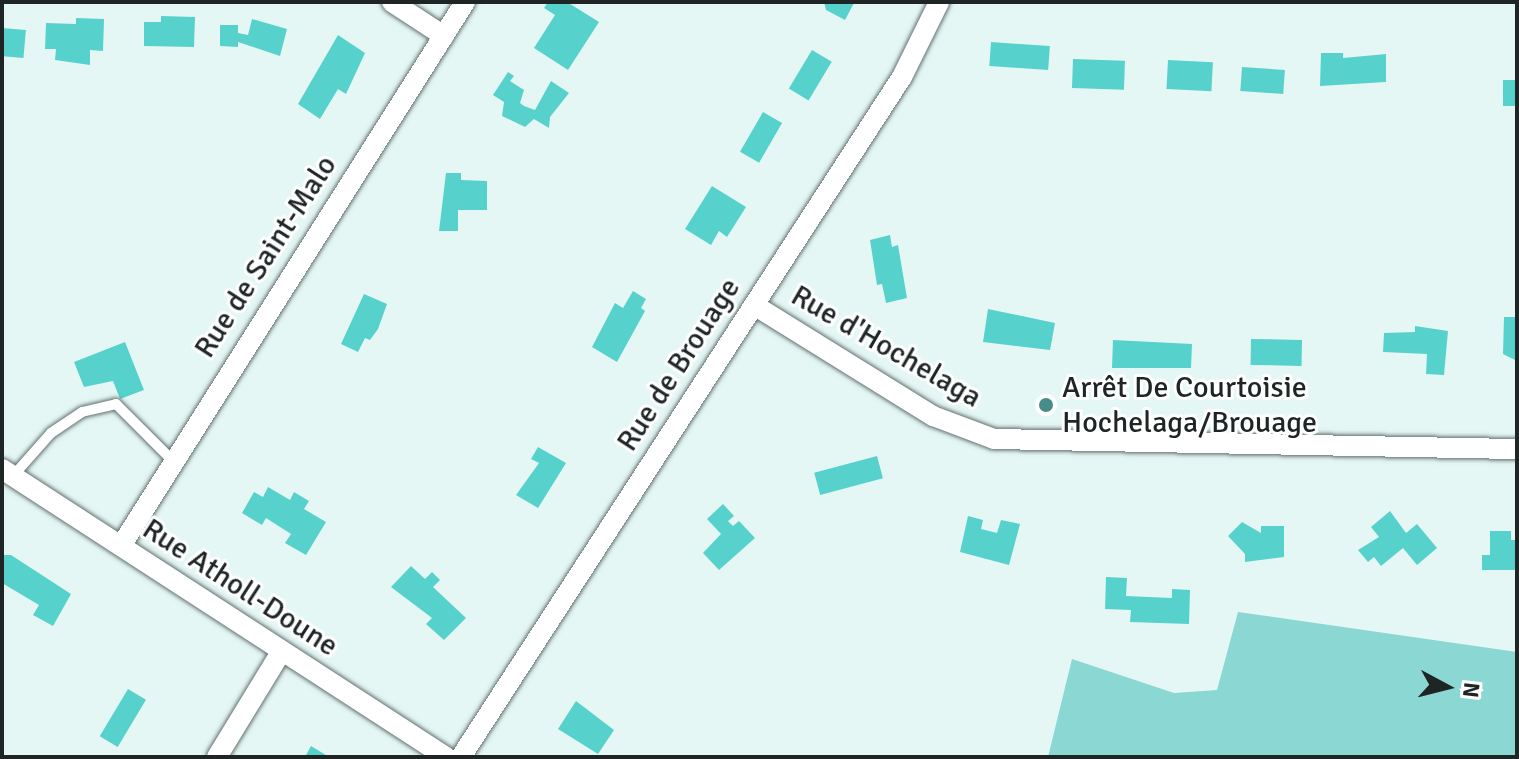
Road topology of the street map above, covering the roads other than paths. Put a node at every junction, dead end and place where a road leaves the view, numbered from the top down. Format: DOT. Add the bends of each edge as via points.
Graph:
graph roads {
  1 [pos="392,2"];
  2 [pos="465,2"];
  3 [pos="939,2"];
  4 [pos="444,36"];
  5 [pos="754,305"];
  6 [pos="1517,449"];
  7 [pos="171,459"];
  8 [pos="8,473"];
  9 [pos="121,546"];
  10 [pos="281,652"];
  11 [pos="217,757"];
  12 [pos="446,757"];
  13 [pos="461,757"];
  1 -- 4 [label="street"];
  2 -- 4 [label="street, Rue de Saint-Malo"];
  3 -- 5 [label="street, Rue de Brouage" via="902,77"];
  4 -- 7 [label="street, Rue de Saint-Malo"];
  5 -- 6 [label="street, Rue d'Hochelaga" via="933,416 994,439"];
  5 -- 13 [label="street, Rue de Brouage"];
  7 -- 8 [label="lane" via="116,404 82,412"];
  7 -- 9 [label="street, Rue de Saint-Malo"];
  8 -- 9 [label="street, Rue Atholl-Doune"];
  9 -- 10 [label="street, Rue Atholl-Doune"];
  10 -- 11 [label="street"];
  10 -- 12 [label="street, Rue Atholl-Doune"];
}
